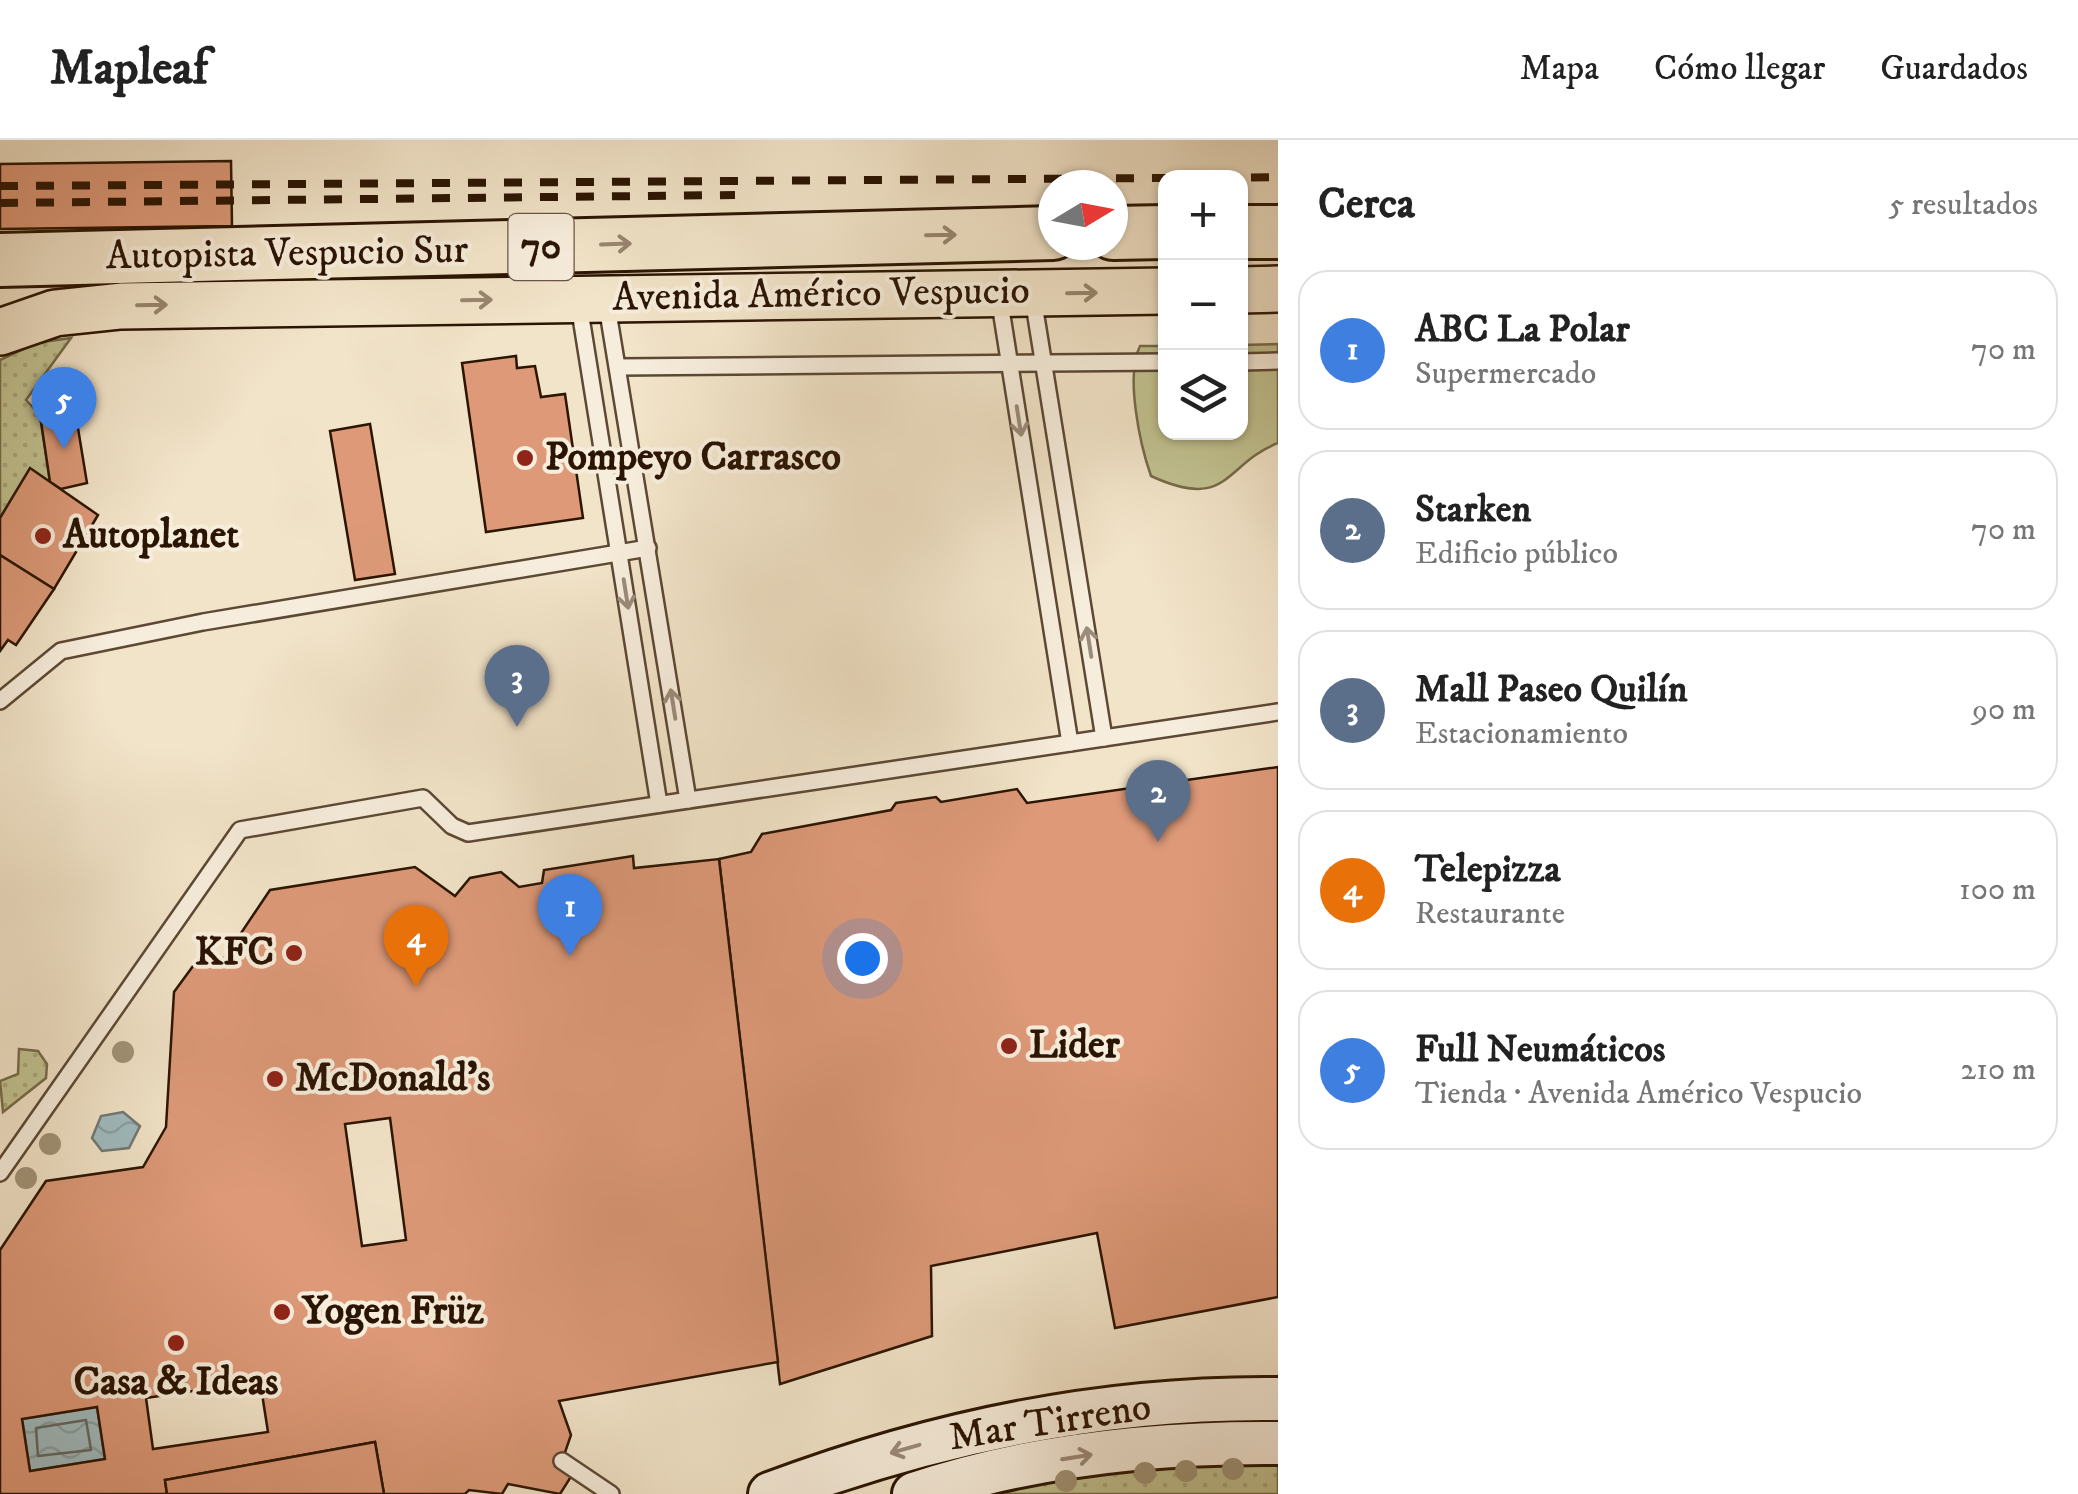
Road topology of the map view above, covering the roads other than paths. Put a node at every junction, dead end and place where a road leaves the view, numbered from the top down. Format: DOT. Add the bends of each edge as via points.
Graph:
graph roads {
  1 [pos="1158,232"];
  2 [pos="1248,232"];
  3 [pos="1278,232"];
  4 [pos="1038,233"];
  5 [pos="1128,233"];
  6 [pos="0,260"];
  7 [pos="1278,289"];
  8 [pos="1248,290"];
  9 [pos="1158,291"];
  10 [pos="1015,294"];
  11 [pos="592,298"];
  12 [pos="0,332"];
  13 [pos="1278,361"];
  14 [pos="1044,362"];
  15 [pos="1158,362"];
  16 [pos="1248,362"];
  17 [pos="1010,363"];
  18 [pos="619,367"];
  19 [pos="648,548"];
  20 [pos="620,553"];
  21 [pos="0,701"];
  22 [pos="1278,712"];
  23 [pos="1104,738"];
  24 [pos="1070,743"];
  25 [pos="688,800"];
  26 [pos="659,804"];
  27 [pos="1,1168"];
  28 [pos="1278,1399"];
  29 [pos="1278,1443"];
  30 [pos="562,1460"];
  31 [pos="612,1494"];
  32 [pos="770,1494"];
  33 [pos="914,1494"];
  1 -- 5 [label="highway"];
  2 -- 3 [label="highway"];
  6 -- 4 [label="highway, Autopista Vespucio Sur / 70, one-way"];
  7 -- 8 [label="main road"];
  10 -- 9 [label="main road, Avenida Américo Vespucio, one-way"];
  10 -- 11 [label="main road, Avenida Américo Vespucio"];
  10 -- 14 [label="lane"];
  10 -- 17 [label="lane"];
  12 -- 11 [label="main road, Avenida Américo Vespucio, one-way" via="86,308"];
  11 -- 18 [label="lane"];
  11 -- 20 [label="lane"];
  13 -- 16 [label="lane"];
  14 -- 15 [label="lane"];
  14 -- 17 [label="lane"];
  23 -- 14 [label="lane, one-way"];
  17 -- 18 [label="lane"];
  17 -- 24 [label="lane, one-way"];
  18 -- 19 [label="lane"];
  19 -- 20 [label="lane"];
  25 -- 19 [label="lane, one-way"];
  20 -- 21 [label="lane" via="60,651"];
  20 -- 26 [label="lane, one-way"];
  22 -- 23 [label="lane"];
  23 -- 24 [label="lane"];
  24 -- 25 [label="lane"];
  25 -- 26 [label="lane"];
  26 -- 27 [label="lane" via="468,832 423,798 240,830"];
  28 -- 32 [label="street, Mar Tirreno, one-way" via="1143,1405 1028,1421 918,1446"];
  33 -- 29 [label="street, Mar Tirreno, one-way" via="1112,1452"];
  30 -- 31 [label="lane"];
}
